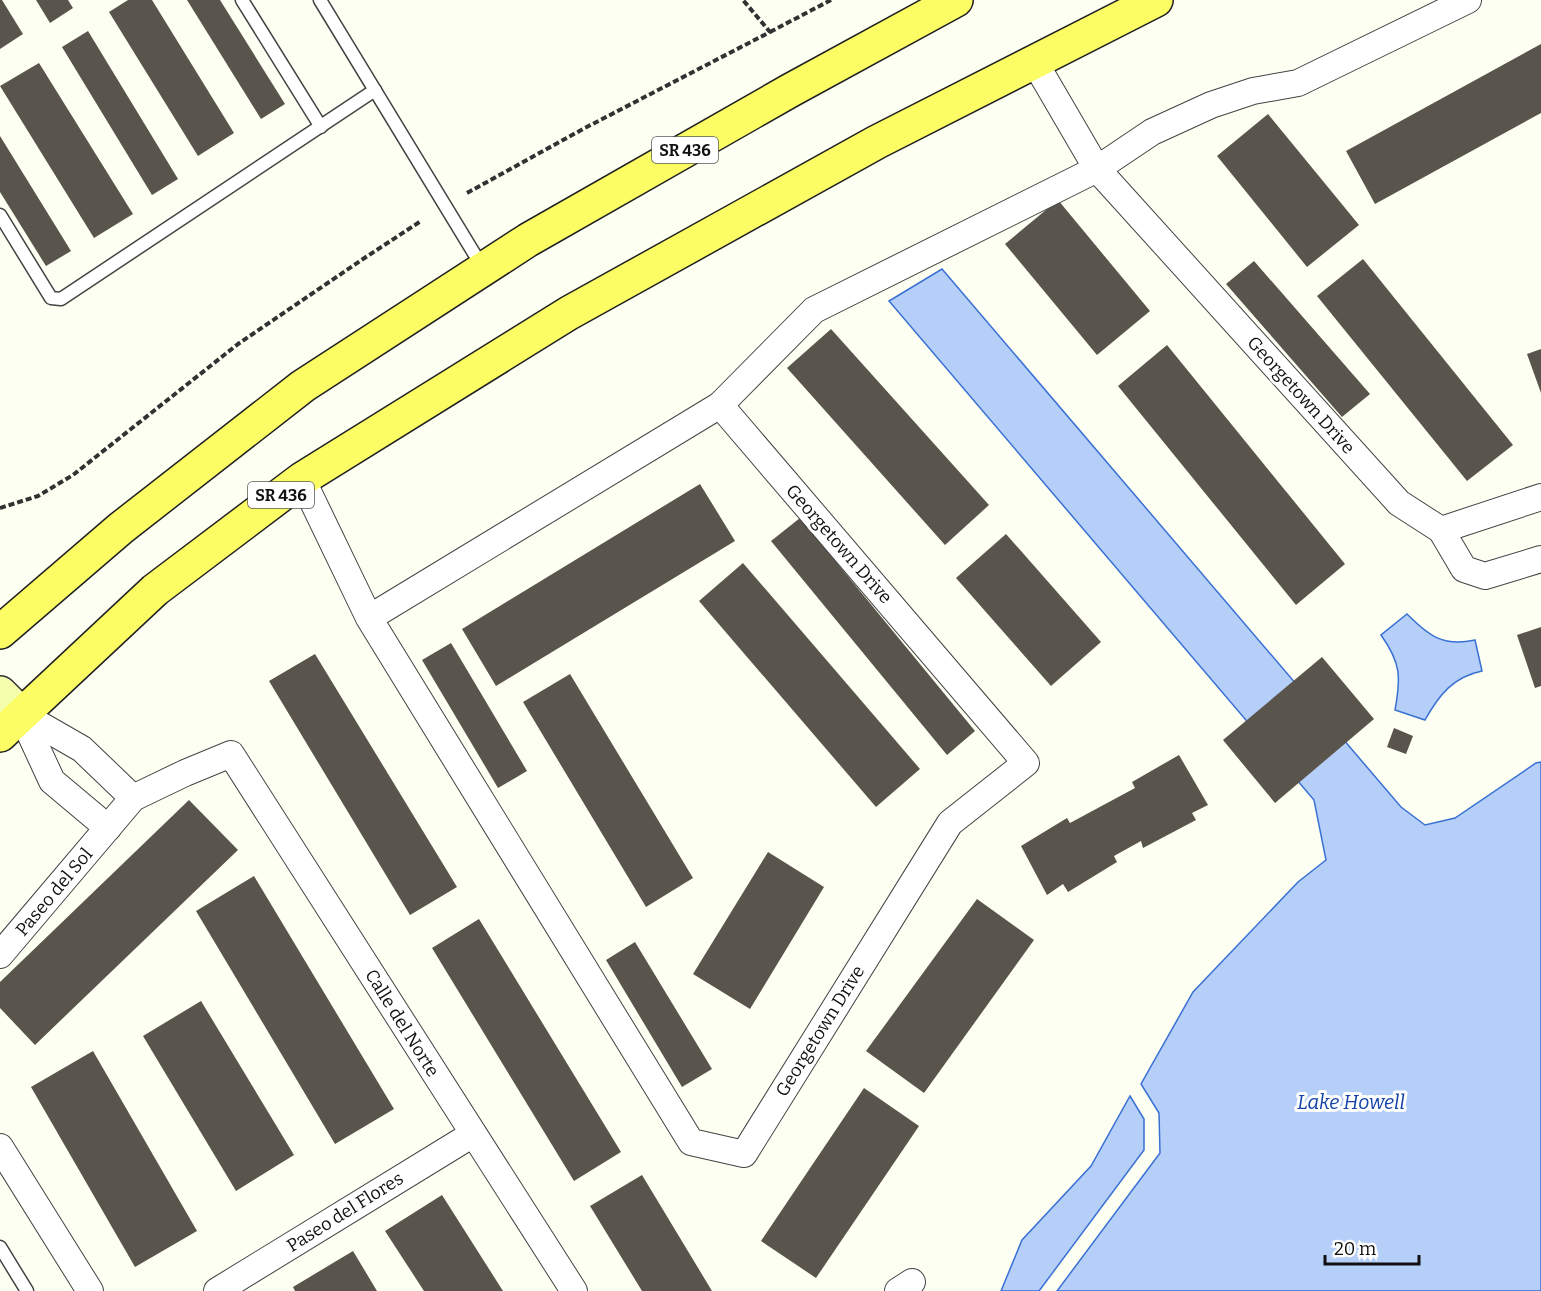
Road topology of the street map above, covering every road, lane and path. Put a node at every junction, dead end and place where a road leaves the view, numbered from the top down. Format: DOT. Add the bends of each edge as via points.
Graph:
graph roads {
  1 [pos="242,0"];
  2 [pos="320,0"];
  3 [pos="743,0"];
  4 [pos="831,0"];
  5 [pos="956,0"];
  6 [pos="1156,0"];
  7 [pos="1468,0"];
  8 [pos="770,32"];
  9 [pos="1034,61"];
  10 [pos="375,90"];
  11 [pos="321,127"];
  12 [pos="1097,169"];
  13 [pos="467,193"];
  14 [pos="0,215"];
  15 [pos="421,221"];
  16 [pos="483,269"];
  17 [pos="720,405"];
  18 [pos="302,479"];
  19 [pos="1541,497"];
  20 [pos="0,508"];
  21 [pos="1441,530"];
  22 [pos="1541,559"];
  23 [pos="369,618"];
  24 [pos="0,632"];
  25 [pos="7,714"];
  26 [pos="231,754"];
  27 [pos="133,798"];
  28 [pos="108,828"];
  29 [pos="0,955"];
  30 [pos="473,1134"];
  31 [pos="0,1147"];
  32 [pos="0,1247"];
  33 [pos="27,1291"];
  34 [pos="90,1291"];
  35 [pos="217,1291"];
  36 [pos="574,1291"];
  1 -- 11 [label="lane"];
  2 -- 10 [label="lane"];
  3 -- 8 [label="path"];
  4 -- 8 [label="path"];
  5 -- 16 [label="main road, SR 436" via="558,222"];
  6 -- 9 [label="main road, SR 436"];
  7 -- 12 [label="street" via="1298,83 1253,91 1211,105 1152,132"];
  8 -- 13 [label="path"];
  9 -- 12 [label="street, Georgetown Drive"];
  9 -- 18 [label="main road, SR 436" via="877,142 569,313"];
  10 -- 11 [label="lane"];
  10 -- 16 [label="lane"];
  11 -- 14 [label="lane" via="61,299 51,298"];
  12 -- 17 [label="street" via="814,310"];
  12 -- 21 [label="street, Georgetown Drive" via="1399,503"];
  15 -- 20 [label="path" via="238,344 73,475 38,496"];
  16 -- 24 [label="main road, SR 436" via="303,386 121,528"];
  17 -- 23 [label="street"];
  17 -- 23 [label="street, Georgetown Drive" via="1026,763 950,823 744,1154 691,1142"];
  18 -- 23 [label="street, Georgetown Drive"];
  18 -- 25 [label="main road, SR 436" via="155,590"];
  19 -- 21 [label="street"];
  21 -- 22 [label="street, Georgetown Drive" via="1464,569 1485,576"];
  25 -- 27 [label="street" via="82,749"];
  25 -- 28 [label="street" via="52,781"];
  26 -- 27 [label="street, Paseo del Sol"];
  26 -- 30 [label="street, Calle del Norte"];
  27 -- 28 [label="street, Paseo del Sol"];
  28 -- 29 [label="street, Paseo del Sol"];
  30 -- 35 [label="street, Paseo del Flores"];
  30 -- 36 [label="street, Calle del Norte"];
  31 -- 34 [label="street"];
  32 -- 33 [label="lane"];
}
